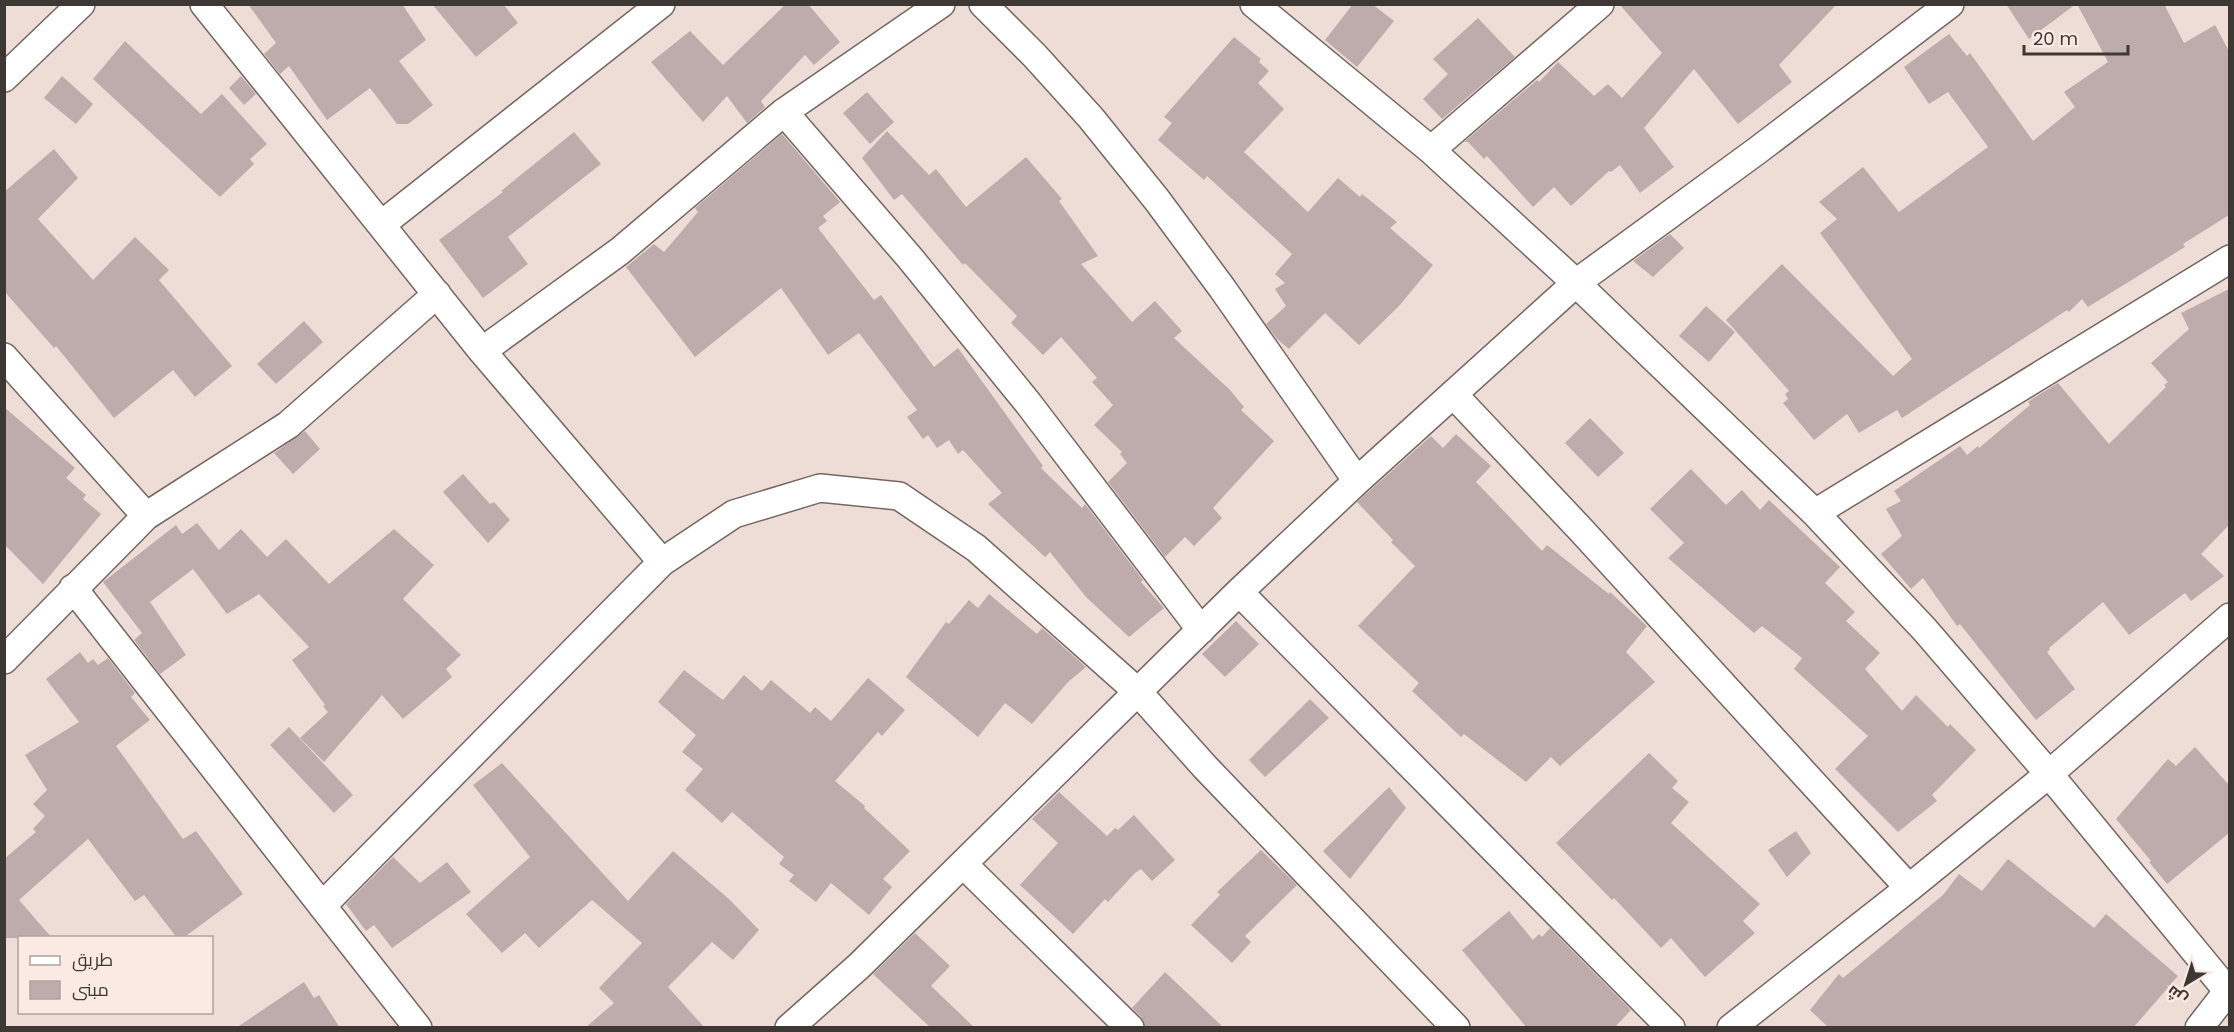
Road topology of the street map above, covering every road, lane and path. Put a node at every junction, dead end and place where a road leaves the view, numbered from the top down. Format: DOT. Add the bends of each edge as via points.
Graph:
graph roads {
  1 [pos="81,4"];
  2 [pos="204,4"];
  3 [pos="661,4"];
  4 [pos="941,4"];
  5 [pos="983,4"];
  6 [pos="1254,4"];
  7 [pos="1600,4"];
  8 [pos="1950,4"];
  9 [pos="4,78"];
  10 [pos="784,112"];
  11 [pos="1431,150"];
  12 [pos="382,224"];
  13 [pos="2229,259"];
  14 [pos="1576,283"];
  15 [pos="437,294"];
  16 [pos="482,351"];
  17 [pos="4,357"];
  18 [pos="1453,394"];
  19 [pos="1357,482"];
  20 [pos="1815,513"];
  21 [pos="146,516"];
  22 [pos="662,562"];
  23 [pos="73,588"];
  24 [pos="1239,592"];
  25 [pos="2229,617"];
  26 [pos="1201,630"];
  27 [pos="4,660"];
  28 [pos="1138,692"];
  29 [pos="2049,774"];
  30 [pos="963,864"];
  31 [pos="1909,888"];
  32 [pos="322,906"];
  33 [pos="2228,993"];
  34 [pos="418,1028"];
  35 [pos="789,1028"];
  36 [pos="1130,1028"];
  37 [pos="1456,1028"];
  38 [pos="1671,1028"];
  39 [pos="1731,1028"];
  40 [pos="2199,1028"];
  1 -- 9 [label="street"];
  2 -- 12 [label="street"];
  3 -- 12 [label="street"];
  4 -- 10 [label="street"];
  5 -- 19 [label="street" via="1091,118 1156,200"];
  6 -- 11 [label="street"];
  7 -- 11 [label="street"];
  8 -- 14 [label="street"];
  10 -- 16 [label="street" via="620,251"];
  10 -- 26 [label="street" via="1028,403"];
  11 -- 14 [label="street"];
  12 -- 15 [label="street"];
  13 -- 20 [label="street"];
  14 -- 18 [label="street"];
  14 -- 20 [label="street"];
  15 -- 16 [label="street"];
  15 -- 21 [label="street" via="288,425"];
  16 -- 22 [label="street"];
  17 -- 21 [label="street"];
  18 -- 19 [label="street"];
  18 -- 31 [label="street"];
  19 -- 24 [label="street"];
  20 -- 29 [label="street" via="1925,630"];
  21 -- 23 [label="street"];
  22 -- 28 [label="street" via="734,514 820,488 899,496 976,548"];
  22 -- 32 [label="street"];
  23 -- 27 [label="street"];
  23 -- 32 [label="street"];
  24 -- 26 [label="street"];
  24 -- 38 [label="street"];
  25 -- 29 [label="street"];
  26 -- 28 [label="street"];
  28 -- 30 [label="street"];
  28 -- 37 [label="street"];
  29 -- 31 [label="street"];
  29 -- 33 [label="street"];
  30 -- 35 [label="street"];
  30 -- 36 [label="street"];
  31 -- 39 [label="street"];
  32 -- 34 [label="street"];
  33 -- 40 [label="street"];
}
